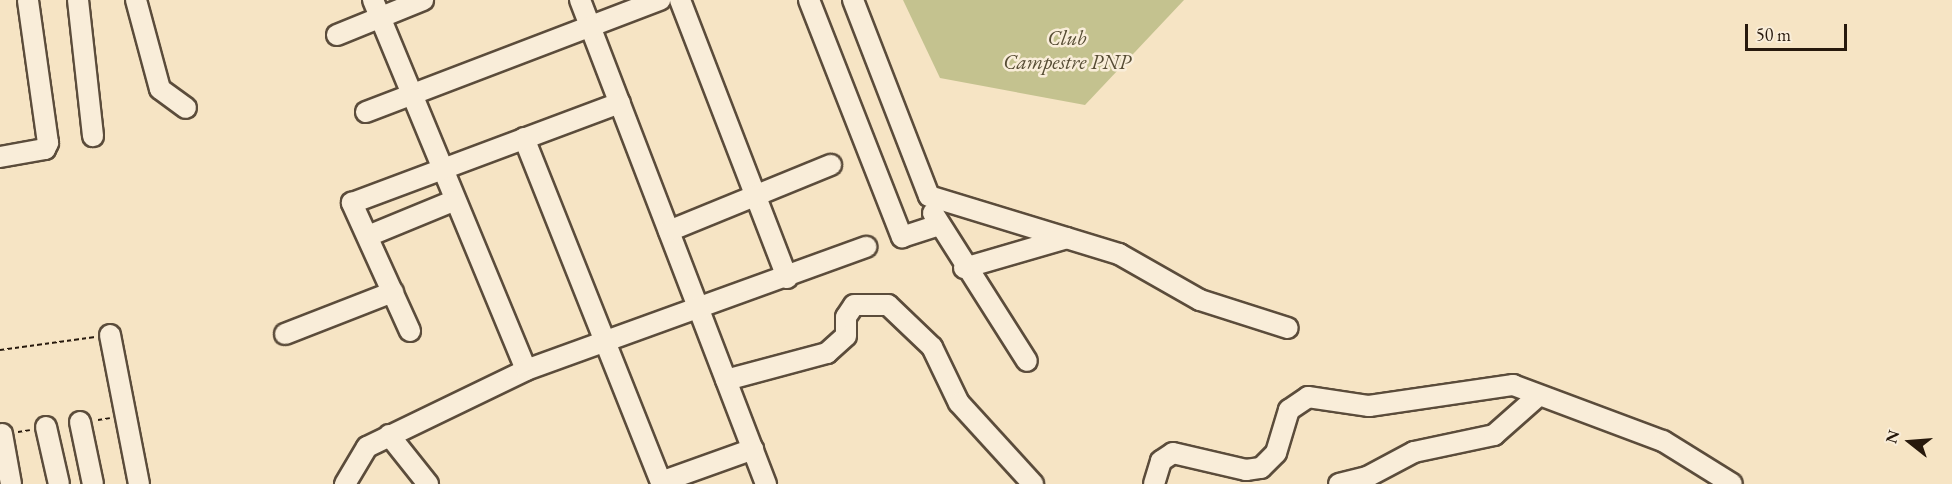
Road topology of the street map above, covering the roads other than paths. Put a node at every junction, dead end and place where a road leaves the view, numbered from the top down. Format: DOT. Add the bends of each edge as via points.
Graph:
graph roads {
  1 [pos="28,0"];
  2 [pos="78,0"];
  3 [pos="136,0"];
  4 [pos="423,0"];
  5 [pos="580,0"];
  6 [pos="660,0"];
  7 [pos="680,0"];
  8 [pos="809,0"];
  9 [pos="853,0"];
  10 [pos="376,9"];
  11 [pos="591,28"];
  12 [pos="337,35"];
  13 [pos="409,96"];
  14 [pos="620,103"];
  15 [pos="186,108"];
  16 [pos="366,112"];
  17 [pos="93,136"];
  18 [pos="524,138"];
  19 [pos="0,156"];
  20 [pos="831,165"];
  21 [pos="439,169"];
  22 [pos="756,196"];
  23 [pos="929,196"];
  24 [pos="453,201"];
  25 [pos="936,226"];
  26 [pos="669,231"];
  27 [pos="368,236"];
  28 [pos="1067,238"];
  29 [pos="866,247"];
  30 [pos="964,268"];
  31 [pos="788,278"];
  32 [pos="393,292"];
  33 [pos="698,308"];
  34 [pos="1288,328"];
  35 [pos="410,332"];
  36 [pos="285,334"];
  37 [pos="110,335"];
  38 [pos="602,342"];
  39 [pos="1027,361"];
  40 [pos="526,370"];
  41 [pos="726,380"];
  42 [pos="1537,397"];
  43 [pos="80,422"];
  44 [pos="46,427"];
  45 [pos="2,434"];
  46 [pos="389,435"];
  47 [pos="753,449"];
  48 [pos="1707,478"];
  49 [pos="662,483"];
  50 [pos="11,484"];
  51 [pos="59,484"];
  52 [pos="93,484"];
  53 [pos="139,484"];
  54 [pos="345,484"];
  55 [pos="428,484"];
  56 [pos="766,484"];
  57 [pos="1034,484"];
  58 [pos="1154,484"];
  59 [pos="1339,484"];
  60 [pos="1732,484"];
  1 -- 19 [label="street" via="48,143 45,149"];
  2 -- 17 [label="street"];
  3 -- 15 [label="street" via="160,88"];
  4 -- 10 [label="street"];
  5 -- 11 [label="street"];
  6 -- 11 [label="street"];
  7 -- 22 [label="street"];
  8 -- 25 [label="street" via="902,237"];
  9 -- 23 [label="street"];
  10 -- 12 [label="street"];
  10 -- 13 [label="street"];
  11 -- 13 [label="street"];
  11 -- 14 [label="street"];
  13 -- 16 [label="street"];
  13 -- 21 [label="street"];
  14 -- 18 [label="street"];
  14 -- 26 [label="street"];
  18 -- 21 [label="street"];
  18 -- 38 [label="street"];
  20 -- 22 [label="street"];
  21 -- 24 [label="street"];
  21 -- 27 [label="street" via="352,203"];
  22 -- 26 [label="street"];
  22 -- 31 [label="street"];
  23 -- 25 [label="street"];
  23 -- 28 [label="street"];
  24 -- 27 [label="street"];
  24 -- 40 [label="street"];
  25 -- 30 [label="street"];
  26 -- 33 [label="street"];
  27 -- 32 [label="street"];
  28 -- 30 [label="street"];
  28 -- 34 [label="street" via="1119,254 1200,300"];
  29 -- 31 [label="street"];
  30 -- 39 [label="street"];
  31 -- 33 [label="street"];
  32 -- 35 [label="street"];
  32 -- 36 [label="street"];
  33 -- 38 [label="street"];
  33 -- 41 [label="street"];
  37 -- 53 [label="street"];
  38 -- 40 [label="street"];
  38 -- 49 [label="street"];
  40 -- 46 [label="street"];
  41 -- 47 [label="street"];
  41 -- 57 [label="street" via="827,353 846,336 846,317 854,305 888,305 932,347 959,403"];
  42 -- 48 [label="street" via="1663,441"];
  42 -- 58 [label="street" via="1513,385 1370,406 1308,397 1289,410 1276,453 1261,468 1246,470 1173,453 1161,461"];
  42 -- 59 [label="street" via="1494,435 1414,452 1367,477"];
  43 -- 52 [label="street"];
  44 -- 51 [label="street"];
  45 -- 50 [label="street"];
  46 -- 54 [label="street" via="362,451"];
  46 -- 55 [label="street"];
  47 -- 49 [label="street"];
  47 -- 56 [label="street"];
  48 -- 60 [label="street"];
}
